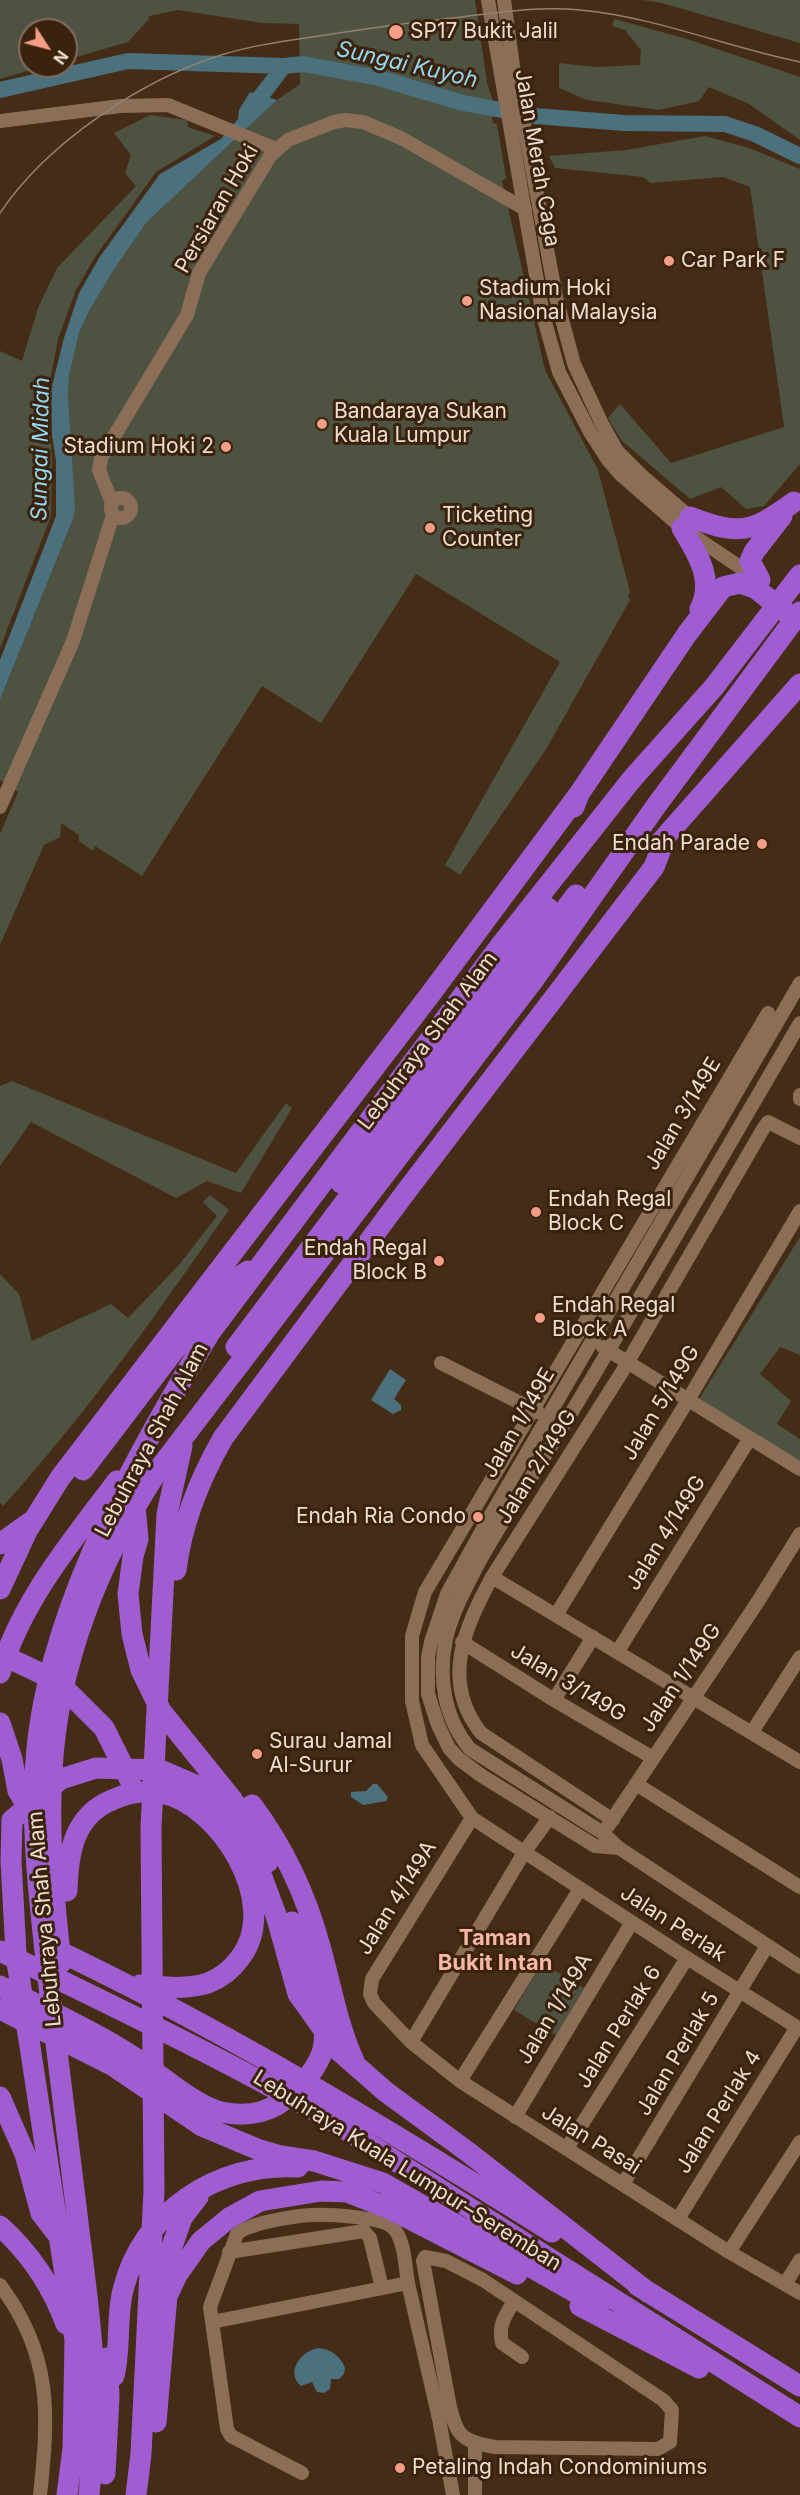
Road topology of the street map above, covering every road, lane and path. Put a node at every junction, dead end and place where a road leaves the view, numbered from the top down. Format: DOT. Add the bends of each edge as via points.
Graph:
graph roads {
  1 [pos="488,0"];
  2 [pos="504,0"];
  3 [pos="507,68"];
  4 [pos="0,121"];
  5 [pos="276,149"];
  6 [pos="525,210"];
  7 [pos="797,499"];
  8 [pos="686,522"];
  9 [pos="800,574"];
  10 [pos="760,580"];
  11 [pos="800,611"];
  12 [pos="800,622"];
  13 [pos="687,634"];
  14 [pos="800,684"];
  15 [pos="714,687"];
  16 [pos="792,695"];
  17 [pos="579,794"];
  18 [pos="0,807"];
  19 [pos="656,807"];
  20 [pos="666,836"];
  21 [pos="500,946"];
  22 [pos="535,978"];
  23 [pos="800,983"];
  24 [pos="768,1013"];
  25 [pos="800,1023"];
  26 [pos="797,1136"];
  27 [pos="800,1211"];
  28 [pos="304,1244"];
  29 [pos="261,1263"];
  30 [pos="591,1340"];
  31 [pos="608,1351"];
  32 [pos="627,1362"];
  33 [pos="441,1363"];
  34 [pos="688,1400"];
  35 [pos="532,1409"];
  36 [pos="547,1418"];
  37 [pos="563,1427"];
  38 [pos="750,1438"];
  39 [pos="800,1469"];
  40 [pos="135,1506"];
  41 [pos="800,1534"];
  42 [pos="0,1544"];
  43 [pos="492,1576"];
  44 [pos="0,1589"];
  45 [pos="556,1615"];
  46 [pos="163,1619"];
  47 [pos="593,1637"];
  48 [pos="462,1642"];
  49 [pos="618,1651"];
  50 [pos="0,1654"];
  51 [pos="800,1657"];
  52 [pos="0,1673"];
  53 [pos="694,1698"];
  54 [pos="554,1701"];
  55 [pos="0,1724"];
  56 [pos="752,1732"];
  57 [pos="182,1737"];
  58 [pos="653,1758"];
  59 [pos="800,1762"];
  60 [pos="636,1784"];
  61 [pos="550,1817"];
  62 [pos="472,1818"];
  63 [pos="34,1819"];
  64 [pos="613,1820"];
  65 [pos="151,1827"];
  66 [pos="603,1833"];
  67 [pos="596,1846"];
  68 [pos="619,1848"];
  69 [pos="525,1851"];
  70 [pos="0,1868"];
  71 [pos="800,1887"];
  72 [pos="580,1889"];
  73 [pos="49,1915"];
  74 [pos="632,1922"];
  75 [pos="0,1923"];
  76 [pos="59,1942"];
  77 [pos="767,1946"];
  78 [pos="8,1952"];
  79 [pos="687,1958"];
  80 [pos="800,1966"];
  81 [pos="129,1984"];
  82 [pos="0,1986"];
  83 [pos="741,1992"];
  84 [pos="374,2003"];
  85 [pos="0,2009"];
  86 [pos="799,2028"];
  87 [pos="56,2040"];
  88 [pos="411,2042"];
  89 [pos="460,2081"];
  90 [pos="0,2097"];
  91 [pos="334,2110"];
  92 [pos="515,2117"];
  93 [pos="0,2138"];
  94 [pos="800,2142"];
  95 [pos="567,2148"];
  96 [pos="324,2166"];
  97 [pos="464,2177"];
  98 [pos="217,2181"];
  99 [pos="623,2184"];
  100 [pos="678,2219"];
  101 [pos="0,2226"];
  102 [pos="60,2238"];
  103 [pos="729,2252"];
  104 [pos="229,2253"];
  105 [pos="800,2260"];
  106 [pos="408,2283"];
  107 [pos="785,2284"];
  108 [pos="0,2285"];
  109 [pos="382,2288"];
  110 [pos="649,2293"];
  111 [pos="800,2293"];
  112 [pos="514,2301"];
  113 [pos="212,2322"];
  114 [pos="147,2338"];
  115 [pos="697,2352"];
  116 [pos="522,2357"];
  117 [pos="800,2386"];
  118 [pos="102,2401"];
  119 [pos="793,2413"];
  120 [pos="475,2444"];
  121 [pos="302,2473"];
  122 [pos="40,2495"];
  123 [pos="67,2495"];
  124 [pos="89,2495"];
  125 [pos="103,2495"];
  126 [pos="136,2495"];
  127 [pos="149,2495"];
  128 [pos="453,2495"];
  129 [pos="475,2495"];
  130 [pos="482,2495"];
  1 -- 3 [label="street, Jalan Merah Caga"];
  2 -- 3 [label="street, Jalan Merah Caga"];
  3 -- 6 [label="street, Jalan Merah Caga"];
  3 -- 8 [label="street, Jalan Merah Caga" via="532,167 555,297 574,364 618,451"];
  4 -- 5 [label="street" via="121,106 168,105"];
  5 -- 6 [label="street, Persiaran Hoki" via="334,122 363,122 401,138"];
  5 -- 18 [label="street, Persiaran Hoki" via="199,273 187,315 101,458 99,470 113,509 73,641"];
  6 -- 8 [label="street, Jalan Merah Caga" via="543,315 560,372 590,432 608,460 633,486"];
  7 -- 8 [label="highway" via="765,522 748,528 732,530"];
  7 -- 10 [label="highway" via="754,552 750,561"];
  8 -- 10 [label="street, Jalan Merah Caga"];
  8 -- 13 [label="highway" via="707,584 704,601"];
  9 -- 15 [label="highway, Lebuhraya Shah Alam"];
  10 -- 11 [label="street, Jalan Merah Caga"];
  11 -- 19 [label="highway"];
  12 -- 13 [label="highway" via="754,588 734,583 723,587"];
  13 -- 17 [label="highway"];
  14 -- 16 [label="highway"];
  15 -- 21 [label="highway, Lebuhraya Shah Alam" via="632,779"];
  15 -- 28 [label="highway"];
  16 -- 20 [label="highway"];
  17 -- 21 [label="highway" via="566,826 503,923"];
  17 -- 44 [label="highway" via="60,1478 27,1531"];
  19 -- 22 [label="highway, Lebuhraya Shah Alam"];
  19 -- 28 [label="highway" via="629,824"];
  20 -- 22 [label="highway" via="572,953 548,976"];
  20 -- 46 [label="highway" via="654,867 244,1406 204,1472 186,1516"];
  21 -- 29 [label="highway, Lebuhraya Shah Alam"];
  22 -- 40 [label="highway, Lebuhraya Shah Alam" via="159,1469"];
  23 -- 30 [label="street, Jalan 1/149E"];
  24 -- 35 [label="street, Jalan 3/149E"];
  25 -- 31 [label="street, Jalan 1/149E"];
  26 -- 32 [label="street, Jalan 2/149G" via="768,1122"];
  27 -- 34 [label="street, Jalan 5/149G"];
  28 -- 46 [label="highway" via="224,1363 191,1423 167,1514"];
  28 -- 52 [label="highway" via="51,1569 24,1614"];
  29 -- 42 [label="highway" via="221,1290 71,1484"];
  29 -- 63 [label="highway, Lebuhraya Shah Alam" via="209,1334 172,1395 74,1595 57,1647 39,1728"];
  30 -- 31 [label="street"];
  30 -- 36 [label="street, Jalan 1/149E"];
  31 -- 32 [label="street"];
  31 -- 37 [label="street, Jalan 1/149E"];
  32 -- 34 [label="street"];
  32 -- 43 [label="street, Jalan 2/149G"];
  33 -- 35 [label="street"];
  34 -- 38 [label="street"];
  34 -- 45 [label="street, Jalan 5/149G"];
  35 -- 36 [label="street"];
  35 -- 62 [label="street, Jalan 3/149E" via="424,1592 412,1636 412,1701 422,1745"];
  36 -- 37 [label="street"];
  36 -- 61 [label="street, Jalan 1/149E" via="447,1594 431,1642 428,1694 449,1748 459,1759"];
  37 -- 66 [label="street, Jalan 1/149E" via="463,1592 446,1638 442,1683 453,1722 470,1749"];
  38 -- 39 [label="street"];
  38 -- 49 [label="street, Jalan 4/149G"];
  40 -- 57 [label="highway" via="138,1539 128,1594 132,1634 150,1691"];
  40 -- 73 [label="highway, Lebuhraya Shah Alam" via="95,1586 62,1696 52,1771"];
  41 -- 53 [label="street, Jalan 1/149G"];
  43 -- 45 [label="street"];
  43 -- 48 [label="street, Jalan 2/149G"];
  45 -- 47 [label="street"];
  46 -- 65 [label="highway"];
  47 -- 49 [label="street"];
  47 -- 54 [label="street"];
  48 -- 54 [label="street, Jalan 3/149G"];
  48 -- 64 [label="street, Jalan 2/149G" via="464,1698 472,1722 481,1733"];
  49 -- 53 [label="street"];
  50 -- 65 [label="highway" via="57,1680 105,1728"];
  51 -- 56 [label="street"];
  53 -- 56 [label="street"];
  53 -- 58 [label="street, Jalan 1/149G"];
  54 -- 58 [label="street, Jalan 3/149G"];
  55 -- 63 [label="highway" via="18,1791"];
  56 -- 59 [label="street"];
  57 -- 82 [label="highway" via="245,1817 282,1893 314,1988 324,2032 323,2049 305,2081 276,2108 259,2114 219,2112 110,2042"];
  57 -- 97 [label="highway" via="233,1780 285,1854 309,1910 351,2054 371,2092 404,2126 450,2160"];
  58 -- 60 [label="street, Jalan 1/149G"];
  60 -- 64 [label="street, Jalan 1/149G"];
  60 -- 71 [label="street"];
  61 -- 67 [label="street, Jalan 1/149E"];
  61 -- 69 [label="street"];
  62 -- 69 [label="street, Jalan 3/149E"];
  62 -- 84 [label="street, Jalan 4/149A" via="372,1978 370,1994"];
  63 -- 73 [label="highway, Lebuhraya Shah Alam"];
  64 -- 66 [label="street, Jalan 1/149G"];
  65 -- 114 [label="highway" via="154,2190"];
  66 -- 67 [label="street, Jalan 1/149G"];
  66 -- 68 [label="street, Jalan 1/149E"];
  67 -- 68 [label="street"];
  68 -- 77 [label="street, Jalan 1/149E"];
  69 -- 72 [label="street, Jalan Perlak"];
  69 -- 88 [label="street"];
  70 -- 78 [label="highway"];
  72 -- 74 [label="street, Jalan Perlak"];
  72 -- 89 [label="street"];
  73 -- 76 [label="highway, Lebuhraya Shah Alam"];
  73 -- 87 [label="highway, Lebuhraya Shah Alam"];
  74 -- 79 [label="street, Jalan Perlak"];
  74 -- 92 [label="street, Jalan 1/149A"];
  75 -- 81 [label="highway, Lebuhraya Kuala Lumpur–Seremban"];
  76 -- 81 [label="highway" via="69,1853 76,1832 99,1807 129,1794 162,1793 182,1801 210,1823 232,1849 255,1902 253,1934 242,1955 218,1978 197,1986 171,1988"];
  76 -- 118 [label="highway, Lebuhraya Shah Alam" via="104,2313"];
  77 -- 80 [label="street, Jalan 1/149E"];
  77 -- 83 [label="street, Jalan Perlak 5"];
  78 -- 91 [label="highway, Lebuhraya Kuala Lumpur–Seremban" via="263,2081"];
  78 -- 102 [label="highway"];
  78 -- 110 [label="highway" via="12,1820 61,1779 96,1768 160,1770 195,1785 232,1825 259,1869 298,1994 338,2050 386,2092"];
  79 -- 83 [label="street, Jalan Perlak"];
  79 -- 95 [label="street, Jalan Perlak 6"];
  81 -- 91 [label="highway, Lebuhraya Kuala Lumpur–Seremban" via="276,2064"];
  83 -- 86 [label="street, Jalan Perlak"];
  83 -- 99 [label="street, Jalan Perlak 5"];
  84 -- 88 [label="street, Jalan Pasai"];
  85 -- 96 [label="highway" via="112,2065 202,2126 257,2149"];
  86 -- 100 [label="street, Jalan Perlak 4"];
  87 -- 93 [label="highway" via="33,2103 17,2125"];
  87 -- 118 [label="highway, Lebuhraya Shah Alam"];
  88 -- 89 [label="street, Jalan Pasai"];
  89 -- 92 [label="street, Jalan Pasai"];
  90 -- 102 [label="highway" via="25,2154 41,2213"];
  91 -- 97 [label="highway, Lebuhraya Kuala Lumpur–Seremban"];
  91 -- 115 [label="highway, Lebuhraya Kuala Lumpur–Seremban"];
  92 -- 95 [label="street, Jalan Pasai"];
  94 -- 103 [label="street"];
  95 -- 99 [label="street, Jalan Pasai"];
  96 -- 98 [label="highway" via="250,2171"];
  96 -- 115 [label="highway" via="364,2176 402,2192 610,2312"];
  97 -- 110 [label="highway, Lebuhraya Kuala Lumpur–Seremban"];
  98 -- 118 [label="highway" via="186,2196 162,2216 132,2262 122,2296 118,2361"];
  98 -- 127 [label="highway" via="182,2218 171,2249"];
  99 -- 100 [label="street, Jalan Pasai"];
  100 -- 103 [label="street, Jalan Pasai"];
  101 -- 118 [label="highway" via="25,2251 50,2288 71,2337 81,2392"];
  102 -- 123 [label="highway" via="75,2340 74,2448"];
  103 -- 107 [label="street, Jalan Pasai"];
  104 -- 106 [label="street" via="237,2234 247,2227 311,2215 377,2221 390,2224 399,2233"];
  104 -- 109 [label="street" via="364,2231 370,2238"];
  104 -- 113 [label="street" via="210,2307"];
  105 -- 107 [label="street"];
  106 -- 109 [label="street"];
  106 -- 128 [label="street"];
  107 -- 111 [label="street, Jalan Pasai"];
  108 -- 122 [label="street" via="38,2357 45,2420"];
  109 -- 113 [label="street"];
  110 -- 117 [label="highway, Lebuhraya Kuala Lumpur–Seremban"];
  112 -- 116 [label="street" via="499,2331 502,2343"];
  112 -- 120 [label="street" via="466,2270 434,2258 423,2259 453,2422 460,2435"];
  112 -- 120 [label="street" via="663,2400 672,2410 672,2435 670,2442 658,2449"];
  113 -- 121 [label="street" via="226,2429 231,2436"];
  114 -- 119 [label="highway" via="177,2275 201,2241 237,2214 260,2201 321,2191 346,2192 388,2208"];
  114 -- 126 [label="highway"];
  115 -- 119 [label="highway, Lebuhraya Kuala Lumpur–Seremban"];
  118 -- 124 [label="highway, Lebuhraya Shah Alam"];
  118 -- 125 [label="highway, Lebuhraya Shah Alam"];
  120 -- 129 [label="street"];
  129 -- 130 [label="street"];
}
